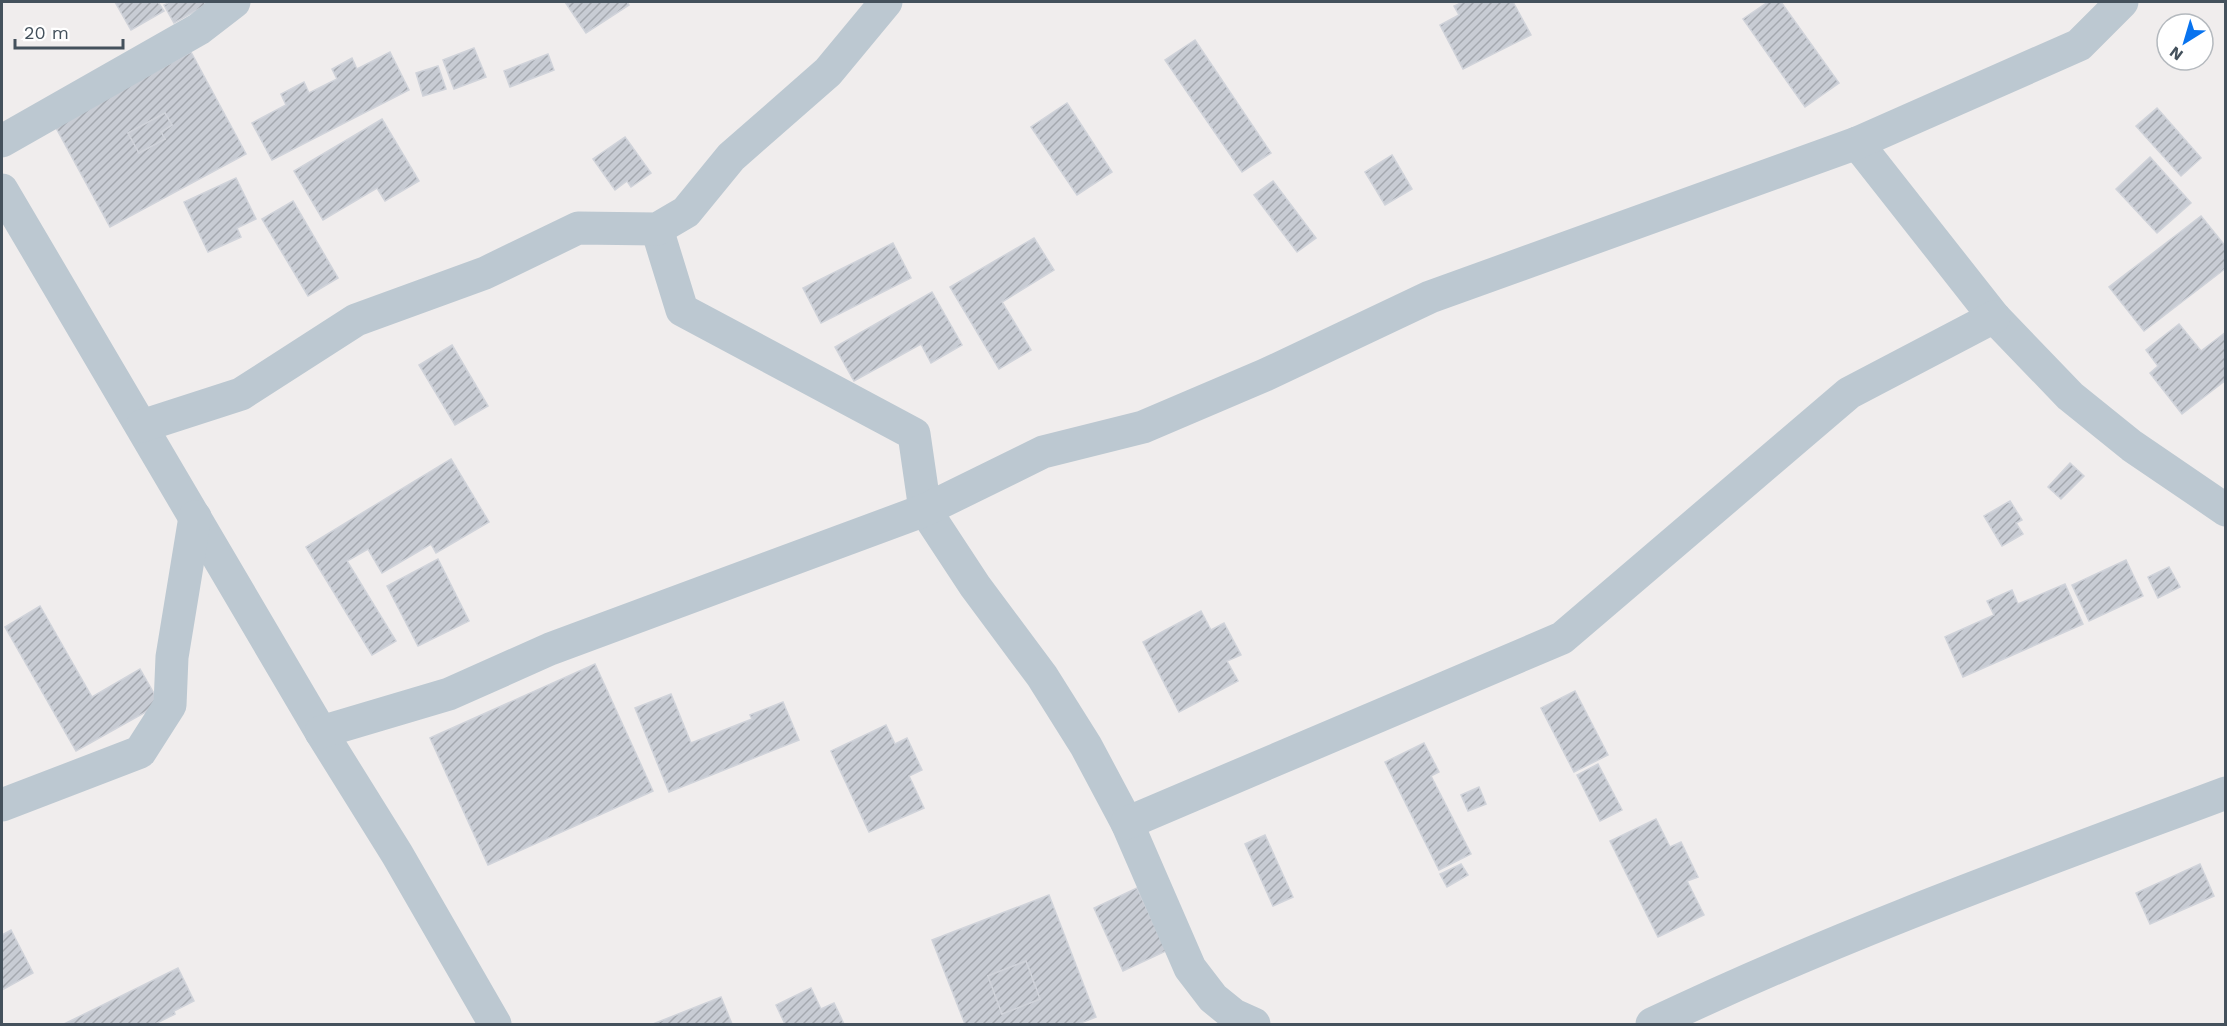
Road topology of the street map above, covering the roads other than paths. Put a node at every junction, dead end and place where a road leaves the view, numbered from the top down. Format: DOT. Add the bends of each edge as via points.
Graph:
graph roads {
  1 [pos="234,2"];
  2 [pos="886,2"];
  3 [pos="2122,2"];
  4 [pos="2,141"];
  5 [pos="1857,143"];
  6 [pos="2,190"];
  7 [pos="657,229"];
  8 [pos="1994,317"];
  9 [pos="142,426"];
  10 [pos="925,510"];
  11 [pos="2226,510"];
  12 [pos="195,517"];
  13 [pos="321,732"];
  14 [pos="2226,793"];
  15 [pos="2,805"];
  16 [pos="1127,823"];
  17 [pos="495,1024"];
  18 [pos="1254,1024"];
  19 [pos="1652,1024"];
  1 -- 4 [label="street" via="199,29"];
  2 -- 7 [label="street" via="828,72 731,157 686,212"];
  3 -- 5 [label="street" via="2079,45"];
  5 -- 8 [label="street"];
  5 -- 10 [label="street" via="1430,297 1143,427 1043,452"];
  6 -- 9 [label="street"];
  7 -- 9 [label="street" via="578,228 485,273 356,320 241,394"];
  7 -- 10 [label="street" via="682,310 914,435"];
  8 -- 11 [label="street" via="2070,396 2132,446"];
  8 -- 16 [label="street" via="1849,393 1562,638"];
  9 -- 12 [label="street"];
  10 -- 13 [label="street" via="550,649 449,694"];
  10 -- 16 [label="street" via="1042,676 1086,746"];
  12 -- 13 [label="street"];
  12 -- 15 [label="street" via="172,657 170,705 141,752"];
  13 -- 17 [label="street"];
  14 -- 19 [label="street" via="1974,888"];
  16 -- 18 [label="street" via="1190,968 1213,998"];
}
